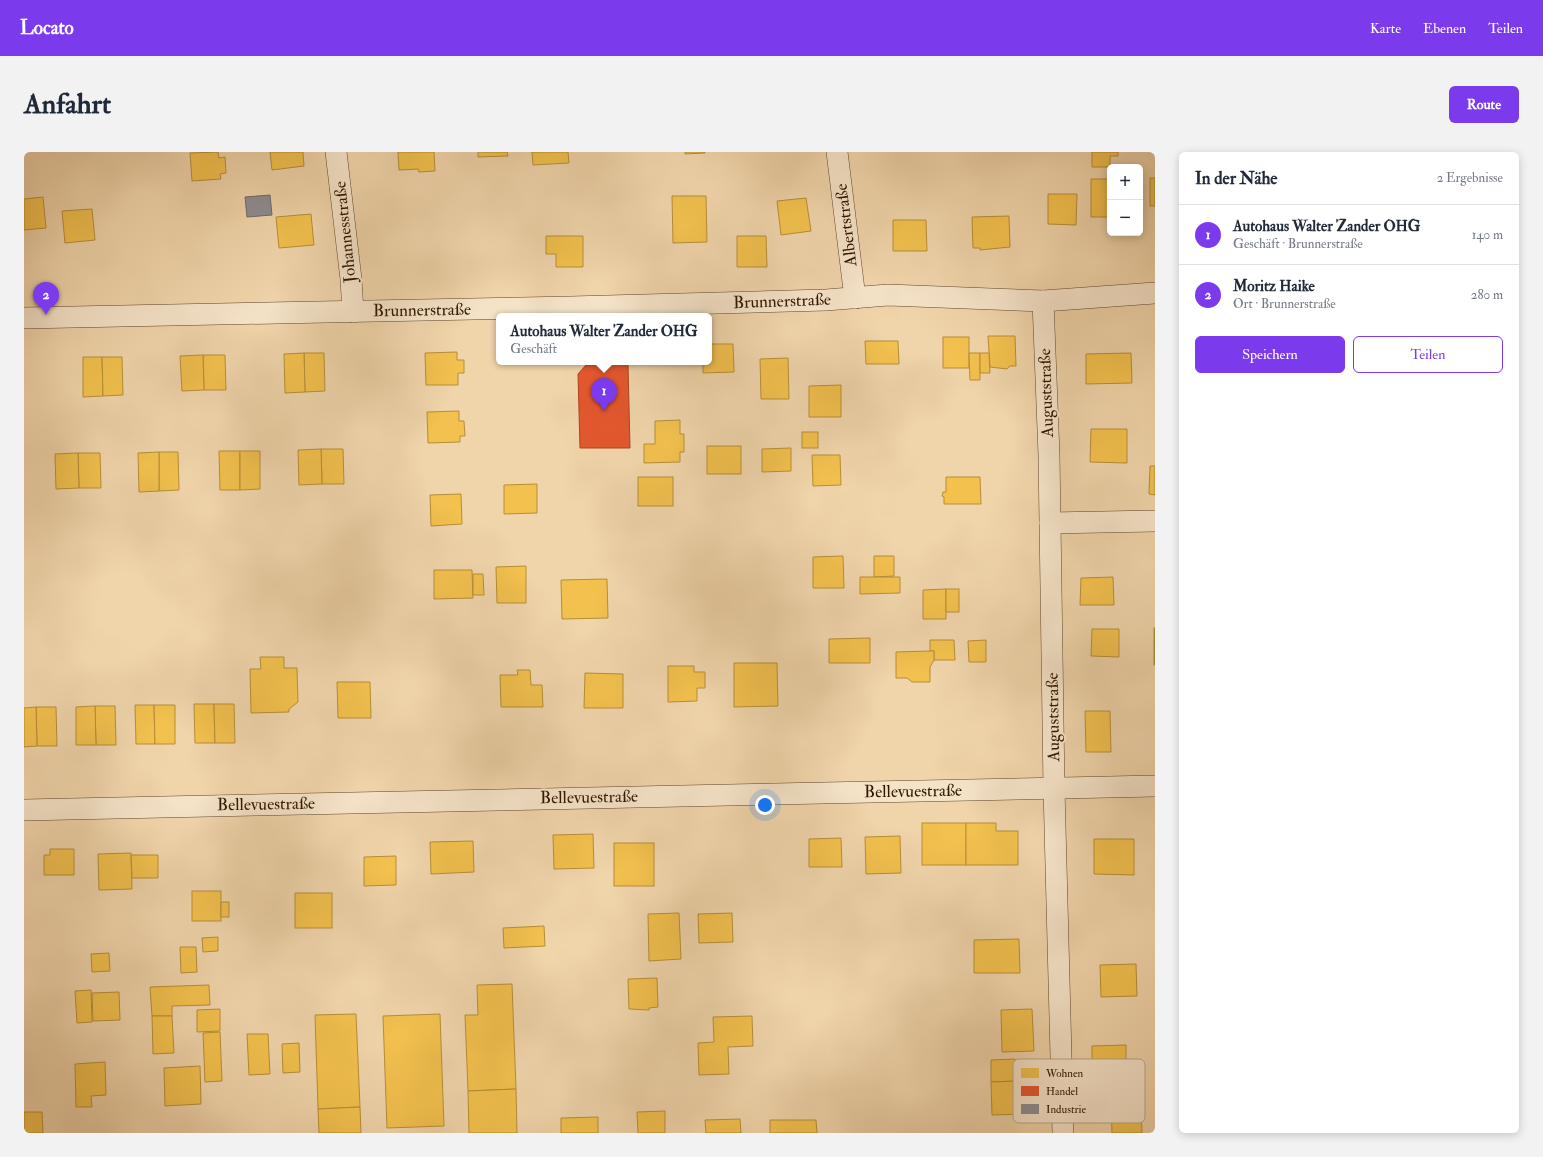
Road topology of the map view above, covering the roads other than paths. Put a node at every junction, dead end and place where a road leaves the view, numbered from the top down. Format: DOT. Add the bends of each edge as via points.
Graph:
graph roads {
  1 [pos="336,152"];
  2 [pos="837,152"];
  3 [pos="1155,293"];
  4 [pos="855,298"];
  5 [pos="1043,301"];
  6 [pos="353,312"];
  7 [pos="24,318"];
  8 [pos="1155,521"];
  9 [pos="1050,523"];
  10 [pos="1155,786"];
  11 [pos="1054,788"];
  12 [pos="24,810"];
  13 [pos="1061,1059"];
  14 [pos="1063,1123"];
  15 [pos="1063,1133"];
  1 -- 6 [label="street, Johannesstraße"];
  2 -- 4 [label="street, Albertstraße"];
  3 -- 5 [label="street, Brunnerstraße"];
  4 -- 5 [label="street, Brunnerstraße" via="888,295"];
  4 -- 6 [label="street, Brunnerstraße"];
  5 -- 9 [label="street, Auguststraße"];
  6 -- 7 [label="street, Brunnerstraße"];
  8 -- 9 [label="street"];
  9 -- 11 [label="street, Auguststraße"];
  10 -- 11 [label="street, Bellevuestraße"];
  11 -- 12 [label="street, Bellevuestraße"];
  11 -- 13 [label="street, Auguststraße"];
  14 -- 15 [label="street, Auguststraße"];
}
